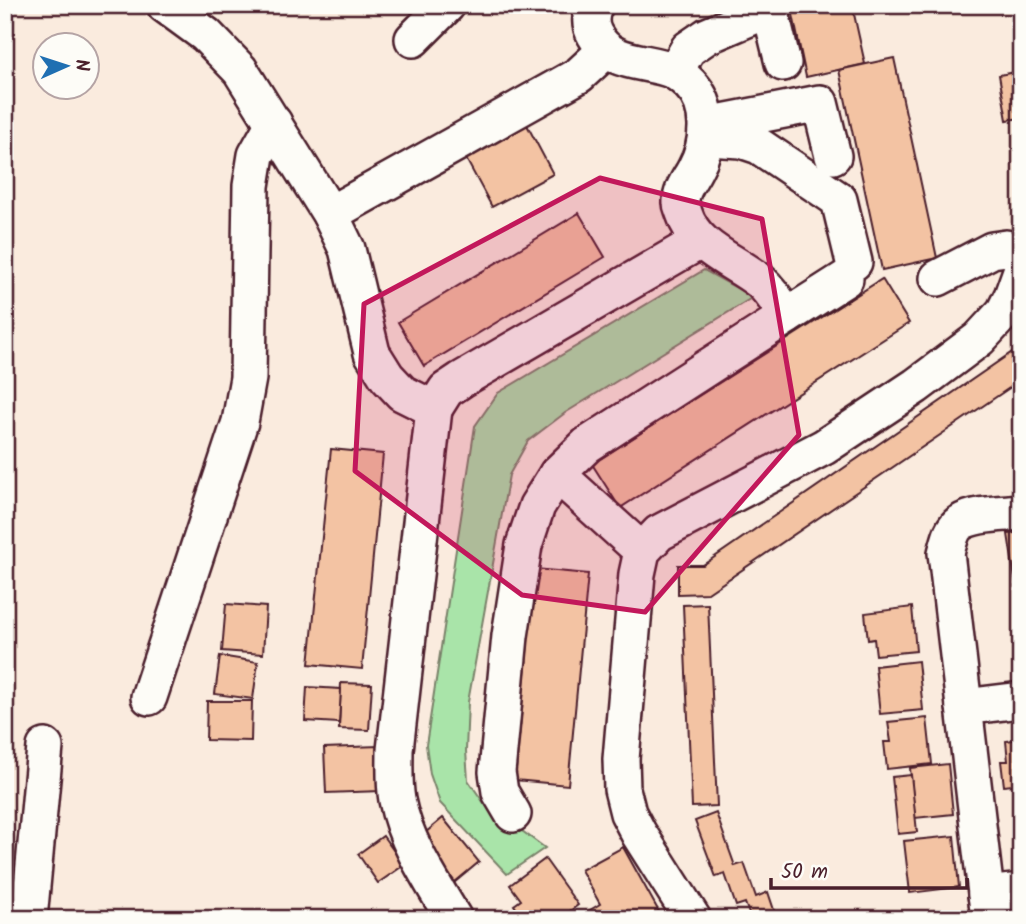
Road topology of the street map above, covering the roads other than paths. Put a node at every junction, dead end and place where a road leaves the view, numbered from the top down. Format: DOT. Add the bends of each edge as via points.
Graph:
graph roads {
  1 [pos="165,5"];
  2 [pos="447,5"];
  3 [pos="595,5"];
  4 [pos="414,39"];
  5 [pos="605,51"];
  6 [pos="782,63"];
  7 [pos="675,72"];
  8 [pos="274,123"];
  9 [pos="706,131"];
  10 [pos="833,156"];
  11 [pos="330,215"];
  12 [pos="699,241"];
  13 [pos="1021,255"];
  14 [pos="1021,271"];
  15 [pos="938,278"];
  16 [pos="787,316"];
  17 [pos="434,409"];
  18 [pos="557,474"];
  19 [pos="1021,512"];
  20 [pos="642,551"];
  21 [pos="149,697"];
  22 [pos="1021,700"];
  23 [pos="964,707"];
  24 [pos="45,747"];
  25 [pos="513,814"];
  26 [pos="1021,891"];
  27 [pos="988,907"];
  28 [pos="29,919"];
  29 [pos="454,919"];
  30 [pos="693,919"];
  1 -- 8 [label="street" via="206,34 240,70"];
  2 -- 4 [label="street"];
  3 -- 5 [label="street" via="591,28"];
  5 -- 7 [label="street"];
  5 -- 11 [label="street" via="579,75"];
  6 -- 7 [label="street" via="770,9 707,36 688,49"];
  7 -- 9 [label="street" via="692,86 703,104"];
  8 -- 11 [label="street"];
  8 -- 21 [label="street" via="256,155 251,186 248,378 240,422"];
  9 -- 10 [label="street" via="820,103"];
  9 -- 12 [label="street" via="681,202 687,225"];
  9 -- 16 [label="street" via="759,146 839,200 850,271"];
  11 -- 17 [label="street" via="347,248 372,353 402,393"];
  12 -- 16 [label="street" via="761,282"];
  12 -- 17 [label="street" via="461,380 446,390"];
  13 -- 15 [label="street" via="1006,248 992,250"];
  14 -- 20 [label="street" via="1004,312 979,339 916,386 824,447 659,533"];
  16 -- 18 [label="street" via="587,445"];
  17 -- 29 [label="street" via="395,777 406,832"];
  18 -- 20 [label="street"];
  18 -- 25 [label="street" via="537,506 524,545 510,636 497,772 500,792"];
  19 -- 23 [label="street" via="959,523 946,553"];
  20 -- 30 [label="street" via="621,759 622,789 639,834"];
  22 -- 23 [label="street"];
  23 -- 27 [label="street"];
  24 -- 28 [label="street"];
  26 -- 27 [label="street"];
}
